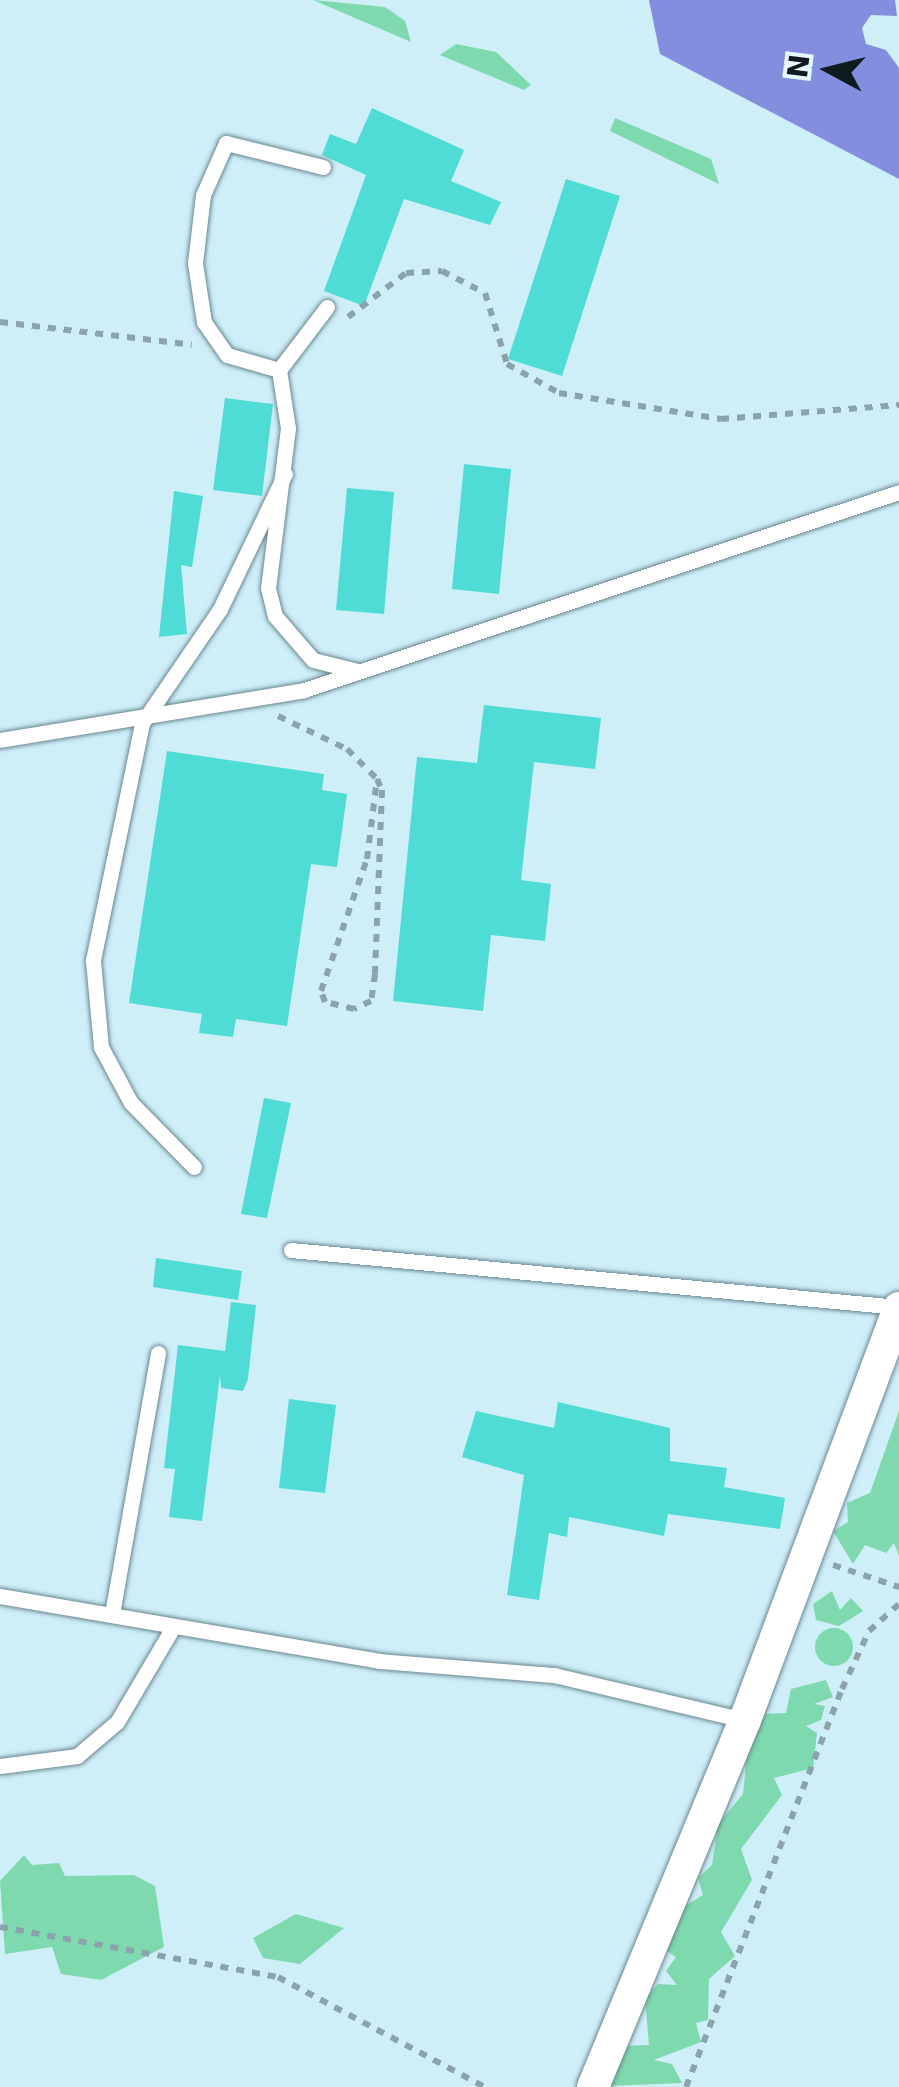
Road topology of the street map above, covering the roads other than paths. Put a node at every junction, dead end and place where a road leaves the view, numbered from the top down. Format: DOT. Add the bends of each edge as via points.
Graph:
graph roads {
  1 [pos="323,167"];
  2 [pos="327,307"];
  3 [pos="279,370"];
  4 [pos="285,474"];
  5 [pos="899,492"];
  6 [pos="361,672"];
  7 [pos="142,723"];
  8 [pos="0,740"];
  9 [pos="194,1168"];
  10 [pos="292,1250"];
  11 [pos="899,1307"];
  12 [pos="158,1352"];
  13 [pos="0,1596"];
  14 [pos="112,1614"];
  15 [pos="172,1629"];
  16 [pos="744,1720"];
  17 [pos="0,1766"];
  18 [pos="592,2087"];
  1 -- 3 [label="lane" via="226,142 211,160 195,263 204,322 223,349"];
  2 -- 3 [label="lane"];
  3 -- 4 [label="lane"];
  4 -- 6 [label="lane" via="268,588 276,616 313,660"];
  4 -- 7 [label="lane" via="220,610"];
  5 -- 6 [label="lane"];
  6 -- 7 [label="lane"];
  7 -- 8 [label="lane" via="52,727"];
  7 -- 9 [label="lane" via="91,983 101,1047 131,1103"];
  10 -- 11 [label="lane"];
  11 -- 16 [label="street"];
  12 -- 14 [label="lane"];
  13 -- 14 [label="lane"];
  14 -- 15 [label="lane"];
  15 -- 16 [label="lane" via="554,1674"];
  15 -- 17 [label="lane" via="117,1722 78,1756"];
  16 -- 18 [label="street"];
}
